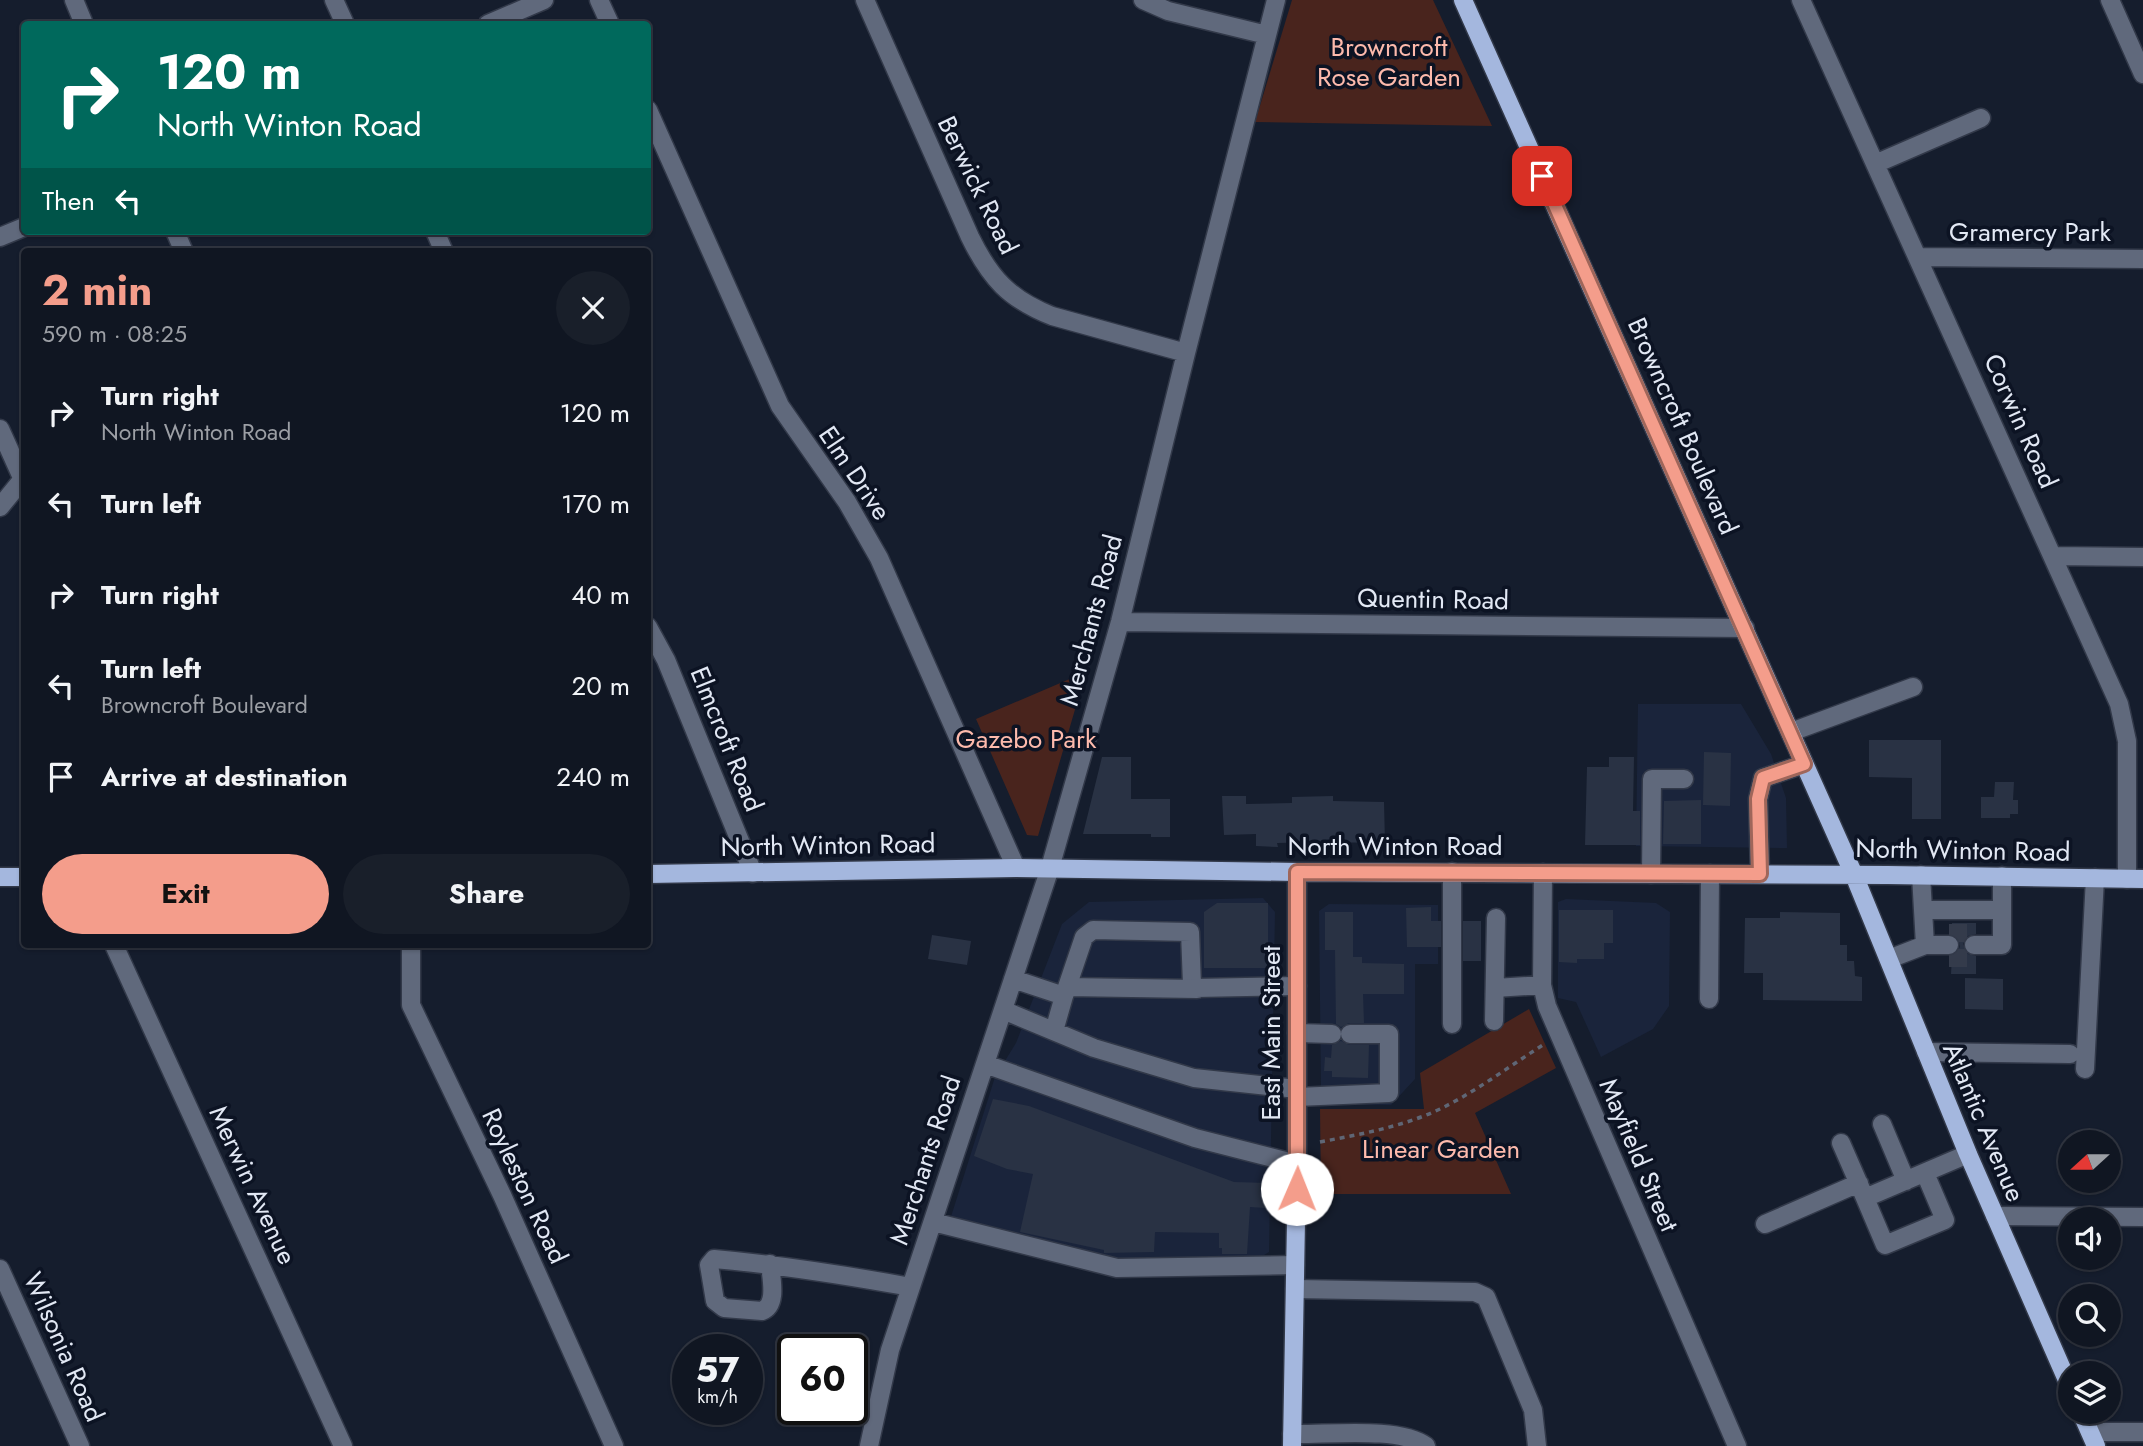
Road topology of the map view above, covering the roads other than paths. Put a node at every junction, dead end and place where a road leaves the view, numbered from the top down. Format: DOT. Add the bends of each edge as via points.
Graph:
graph roads {
  1 [pos="74,0"];
  2 [pos="334,0"];
  3 [pos="544,0"];
  4 [pos="599,0"];
  5 [pos="865,0"];
  6 [pos="1143,0"];
  7 [pos="1276,0"];
  8 [pos="1463,0"];
  9 [pos="1801,0"];
  10 [pos="2110,0"];
  11 [pos="83,21"];
  12 [pos="344,21"];
  13 [pos="495,21"];
  14 [pos="609,21"];
  15 [pos="1267,35"];
  16 [pos="2143,74"];
  17 [pos="651,117"];
  18 [pos="1980,118"];
  19 [pos="1875,164"];
  20 [pos="21,228"];
  21 [pos="0,237"];
  22 [pos="1917,257"];
  23 [pos="2143,259"];
  24 [pos="1186,353"];
  25 [pos="0,429"];
  26 [pos="21,476"];
  27 [pos="21,482"];
  28 [pos="0,507"];
  29 [pos="2053,556"];
  30 [pos="2143,557"];
  31 [pos="1120,622"];
  32 [pos="1745,628"];
  33 [pos="651,632"];
  34 [pos="1913,687"];
  35 [pos="1791,732"];
  36 [pos="1804,764"];
  37 [pos="1684,779"];
  38 [pos="1017,868"];
  39 [pos="1051,868"];
  40 [pos="1297,872"];
  41 [pos="1452,872"];
  42 [pos="753,873"];
  43 [pos="1543,873"];
  44 [pos="651,874"];
  45 [pos="1651,874"];
  46 [pos="1710,874"];
  47 [pos="1760,874"];
  48 [pos="1854,875"];
  49 [pos="1921,875"];
  50 [pos="2002,876"];
  51 [pos="0,877"];
  52 [pos="21,877"];
  53 [pos="2095,878"];
  54 [pos="2135,879"];
  55 [pos="1924,910"];
  56 [pos="2002,910"];
  57 [pos="1496,918"];
  58 [pos="1977,945"];
  59 [pos="115,948"];
  60 [pos="411,948"];
  61 [pos="1889,959"];
  62 [pos="1013,979"];
  63 [pos="1542,985"];
  64 [pos="1297,986"];
  65 [pos="1494,988"];
  66 [pos="1197,989"];
  67 [pos="1066,992"];
  68 [pos="1709,999"];
  69 [pos="1003,1010"];
  70 [pos="1494,1021"];
  71 [pos="1452,1024"];
  72 [pos="1054,1031"];
  73 [pos="1297,1033"];
  74 [pos="1927,1052"];
  75 [pos="2070,1054"];
  76 [pos="985,1064"];
  77 [pos="2085,1069"];
  78 [pos="1297,1093"];
  79 [pos="1882,1124"];
  80 [pos="1841,1143"];
  81 [pos="1968,1154"];
  82 [pos="1297,1164"];
  83 [pos="1925,1173"];
  84 [pos="1906,1181"];
  85 [pos="1862,1191"];
  86 [pos="1994,1216"];
  87 [pos="2143,1217"];
  88 [pos="933,1222"];
  89 [pos="1765,1224"];
  90 [pos="770,1264"];
  91 [pos="1295,1265"];
  92 [pos="0,1269"];
  93 [pos="911,1287"];
  94 [pos="1295,1289"];
  95 [pos="2058,1361"];
  96 [pos="2143,1432"];
  97 [pos="2093,1439"];
  98 [pos="1292,1440"];
  99 [pos="80,1446"];
  100 [pos="343,1446"];
  101 [pos="614,1446"];
  102 [pos="869,1446"];
  103 [pos="1426,1446"];
  104 [pos="1537,1446"];
  105 [pos="1737,1446"];
  1 -- 11 [label="street"];
  2 -- 12 [label="street"];
  3 -- 13 [label="street"];
  4 -- 14 [label="street"];
  5 -- 24 [label="street, Berwick Road" via="979,256 1002,287 1052,316"];
  6 -- 15 [label="street" via="1168,11"];
  7 -- 15 [label="street, Merchants Road"];
  8 -- 32 [label="main road, Browncroft Boulevard"];
  9 -- 19 [label="street, Corwin Road"];
  10 -- 16 [label="street"];
  15 -- 24 [label="street, Merchants Road"];
  17 -- 38 [label="street, Elm Drive" via="774,394 879,558"];
  18 -- 19 [label="street"];
  19 -- 22 [label="street, Corwin Road"];
  20 -- 21 [label="street"];
  22 -- 23 [label="street, Gramercy Park"];
  22 -- 29 [label="street, Corwin Road"];
  24 -- 31 [label="street, Merchants Road"];
  25 -- 26 [label="street"];
  27 -- 28 [label="street"];
  29 -- 30 [label="street"];
  29 -- 54 [label="street, Corwin Road" via="2124,721"];
  31 -- 32 [label="street, Quentin Road"];
  31 -- 39 [label="street, Merchants Road"];
  32 -- 35 [label="main road, Browncroft Boulevard"];
  33 -- 42 [label="street, Elmcroft Road"];
  34 -- 35 [label="street"];
  35 -- 36 [label="main road, Browncroft Boulevard"];
  36 -- 47 [label="street" via="1763,778 1758,799"];
  36 -- 48 [label="main road, Browncroft Boulevard"];
  37 -- 45 [label="street" via="1652,779"];
  38 -- 39 [label="main road, North Winton Road"];
  38 -- 42 [label="main road, North Winton Road"];
  39 -- 40 [label="main road, North Winton Road"];
  39 -- 62 [label="street, Merchants Road"];
  40 -- 41 [label="main road, North Winton Road"];
  40 -- 64 [label="main road, East Main Street"];
  41 -- 43 [label="main road, North Winton Road"];
  41 -- 71 [label="street"];
  42 -- 44 [label="main road, North Winton Road"];
  43 -- 45 [label="main road, North Winton Road"];
  43 -- 63 [label="street, Mayfield Street"];
  45 -- 46 [label="main road, North Winton Road"];
  46 -- 47 [label="main road, North Winton Road"];
  46 -- 68 [label="street"];
  47 -- 48 [label="main road, North Winton Road"];
  48 -- 49 [label="main road, North Winton Road"];
  48 -- 61 [label="main road, Atlantic Avenue"];
  49 -- 50 [label="main road, North Winton Road"];
  49 -- 55 [label="street"];
  50 -- 53 [label="main road, North Winton Road"];
  50 -- 56 [label="street"];
  51 -- 52 [label="main road"];
  53 -- 54 [label="main road, North Winton Road"];
  53 -- 77 [label="street"];
  55 -- 56 [label="street"];
  55 -- 61 [label="street" via="1942,945"];
  56 -- 58 [label="street" via="2002,946"];
  57 -- 65 [label="street"];
  59 -- 100 [label="street, Merwin Avenue"];
  60 -- 101 [label="street, Royleston Road" via="411,1004"];
  61 -- 74 [label="main road, Atlantic Avenue"];
  62 -- 67 [label="street"];
  62 -- 69 [label="street, Merchants Road"];
  63 -- 65 [label="street"];
  63 -- 105 [label="street, Mayfield Street" via="1560,1037"];
  64 -- 66 [label="street"];
  64 -- 73 [label="main road, East Main Street"];
  65 -- 70 [label="street"];
  66 -- 67 [label="street"];
  66 -- 67 [label="street" via="1192,985 1190,932 1093,930 1084,937"];
  67 -- 72 [label="street"];
  69 -- 72 [label="street"];
  69 -- 76 [label="street, Merchants Road"];
  72 -- 78 [label="street" via="1194,1078"];
  73 -- 78 [label="main road, East Main Street"];
  73 -- 78 [label="street" via="1389,1034 1389,1093"];
  74 -- 75 [label="street"];
  74 -- 81 [label="main road, Atlantic Avenue"];
  76 -- 82 [label="street" via="1195,1138"];
  76 -- 88 [label="street, Merchants Road"];
  78 -- 82 [label="main road, East Main Street"];
  79 -- 84 [label="street"];
  80 -- 85 [label="street"];
  81 -- 83 [label="street"];
  81 -- 86 [label="main road, Atlantic Avenue"];
  82 -- 91 [label="main road, East Main Street"];
  83 -- 84 [label="street"];
  83 -- 85 [label="street" via="1945,1220 1885,1245"];
  84 -- 85 [label="street"];
  85 -- 89 [label="street"];
  86 -- 87 [label="street"];
  86 -- 95 [label="main road, Atlantic Avenue"];
  88 -- 91 [label="street" via="1117,1268"];
  88 -- 93 [label="street, Merchants Road"];
  90 -- 93 [label="street"];
  91 -- 94 [label="main road, East Main Street"];
  92 -- 99 [label="street, Wilsonia Road"];
  93 -- 102 [label="street, Merchants Road" via="890,1350"];
  94 -- 98 [label="main road, East Main Street"];
  94 -- 104 [label="street" via="1475,1293 1486,1297 1533,1410"];
  96 -- 97 [label="street"];
  98 -- 103 [label="street" via="1388,1434 1416,1438"];
}
